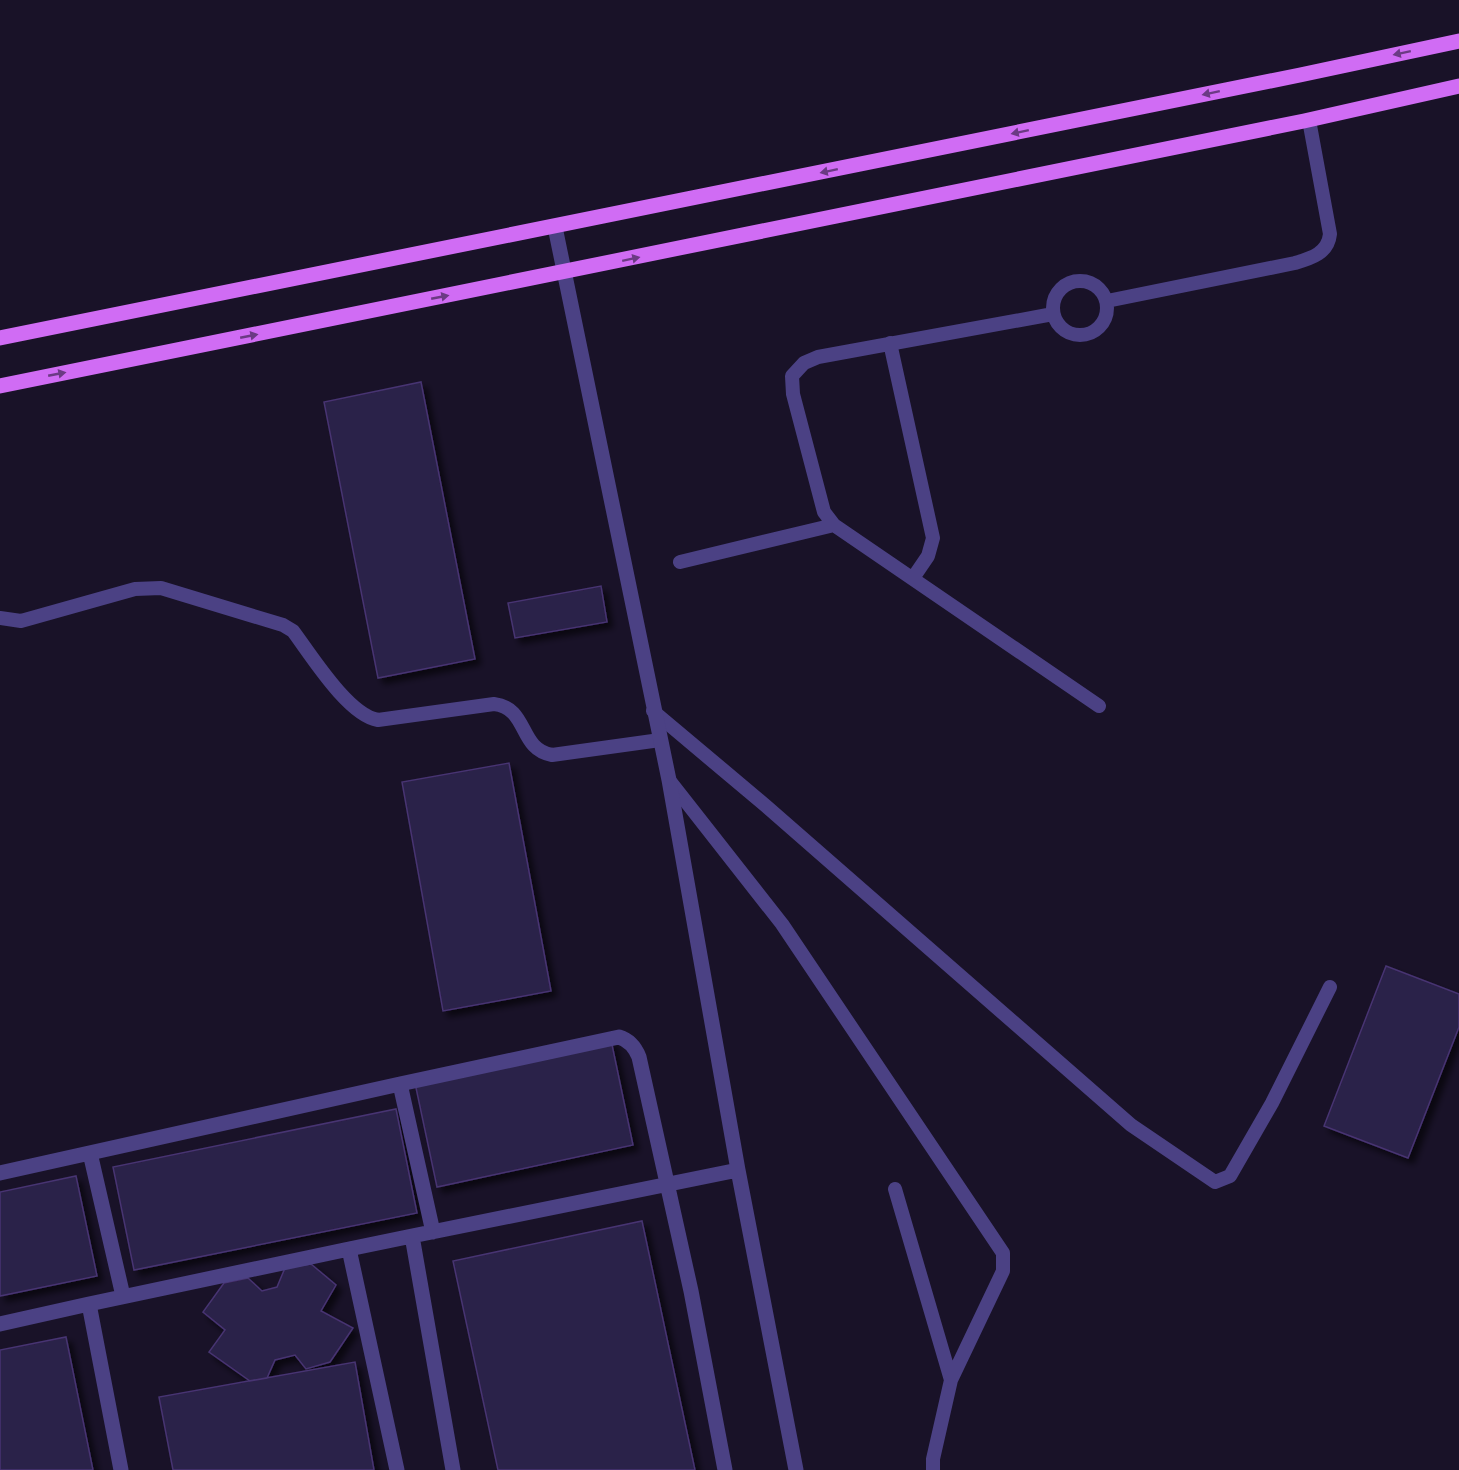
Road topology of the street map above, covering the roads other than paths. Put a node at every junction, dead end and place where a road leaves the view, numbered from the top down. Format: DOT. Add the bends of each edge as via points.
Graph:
graph roads {
  1 [pos="1459,41"];
  2 [pos="1459,86"];
  3 [pos="1309,120"];
  4 [pos="555,227"];
  5 [pos="564,272"];
  6 [pos="1107,301"];
  7 [pos="1053,314"];
  8 [pos="0,338"];
  9 [pos="890,343"];
  10 [pos="0,386"];
  11 [pos="834,525"];
  12 [pos="680,562"];
  13 [pos="913,578"];
  14 [pos="0,618"];
  15 [pos="1099,706"];
  16 [pos="654,711"];
  17 [pos="660,740"];
  18 [pos="669,780"];
  19 [pos="1330,987"];
  20 [pos="400,1083"];
  21 [pos="90,1153"];
  22 [pos="738,1170"];
  23 [pos="0,1173"];
  24 [pos="667,1186"];
  25 [pos="895,1189"];
  26 [pos="433,1232"];
  27 [pos="412,1236"];
  28 [pos="349,1248"];
  29 [pos="123,1296"];
  30 [pos="89,1304"];
  31 [pos="0,1324"];
  32 [pos="951,1380"];
  33 [pos="121,1470"];
  34 [pos="397,1470"];
  35 [pos="453,1470"];
  36 [pos="725,1470"];
  37 [pos="796,1470"];
  38 [pos="933,1470"];
  1 -- 4 [label="main road, one-way"];
  2 -- 3 [label="main road"];
  5 -- 3 [label="main road, one-way"];
  3 -- 6 [label="lane" via="1330,234 1329,243 1322,250 1312,258"];
  4 -- 5 [label="street"];
  4 -- 8 [label="main road"];
  10 -- 5 [label="main road, one-way"];
  5 -- 16 [label="street"];
  6 -- 7 [label="lane" via="1100,288 1078,280 1063,286 1054,299"];
  6 -- 7 [label="lane" via="1106,317 1090,333 1068,332"];
  7 -- 9 [label="lane"];
  9 -- 11 [label="lane" via="818,357 804,363 792,376 820,500"];
  9 -- 13 [label="lane" via="933,538 928,556"];
  11 -- 12 [label="lane"];
  11 -- 13 [label="lane"];
  13 -- 15 [label="lane"];
  14 -- 17 [label="lane" via="21,621 135,589 161,588 292,631 347,701 368,718 378,720 494,704 516,714 532,746 546,754"];
  16 -- 17 [label="street"];
  16 -- 19 [label="lane" via="1131,1125 1215,1182 1230,1176"];
  17 -- 18 [label="street"];
  18 -- 22 [label="street"];
  18 -- 32 [label="lane" via="782,924 1003,1253 1003,1271"];
  20 -- 21 [label="street"];
  20 -- 24 [label="street" via="623,1038 639,1057"];
  20 -- 26 [label="street"];
  21 -- 23 [label="street"];
  21 -- 29 [label="street"];
  22 -- 24 [label="street"];
  22 -- 37 [label="street"];
  24 -- 26 [label="street"];
  24 -- 36 [label="street"];
  25 -- 32 [label="lane"];
  26 -- 27 [label="street"];
  27 -- 28 [label="street"];
  27 -- 35 [label="street"];
  28 -- 29 [label="street"];
  28 -- 34 [label="street"];
  29 -- 30 [label="street"];
  30 -- 31 [label="street"];
  30 -- 33 [label="street"];
  32 -- 38 [label="lane"];
}
